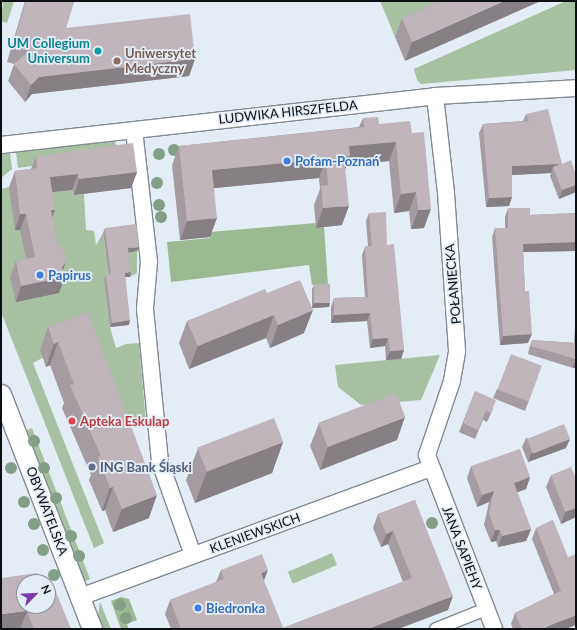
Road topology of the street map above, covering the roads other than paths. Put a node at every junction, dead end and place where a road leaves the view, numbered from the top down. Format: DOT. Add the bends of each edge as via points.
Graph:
graph roads {
  1 [pos="576,88"];
  2 [pos="435,96"];
  3 [pos="134,130"];
  4 [pos="1,145"];
  5 [pos="1,394"];
  6 [pos="430,468"];
  7 [pos="193,555"];
  8 [pos="80,598"];
  9 [pos="486,609"];
  10 [pos="92,629"];
  11 [pos="436,629"];
  12 [pos="494,629"];
  1 -- 2 [label="street, LUDWIKA HIRSZFELDA"];
  2 -- 3 [label="street, LUDWIKA HIRSZFELDA"];
  2 -- 6 [label="street, POŁANIECKA" via="446,193 457,352 448,396 427,449"];
  3 -- 4 [label="street, LUDWIKA HIRSZFELDA"];
  3 -- 7 [label="street" via="148,261 145,309 160,462"];
  5 -- 8 [label="street, OBYWATELSKA"];
  6 -- 7 [label="street, KLENIEWSKICH"];
  6 -- 9 [label="street, JANA SAPIEHY"];
  7 -- 8 [label="street, KLENIEWSKICH"];
  8 -- 10 [label="street, OBYWATELSKA"];
  9 -- 11 [label="street"];
  9 -- 12 [label="street, JANA SAPIEHY"];
}
